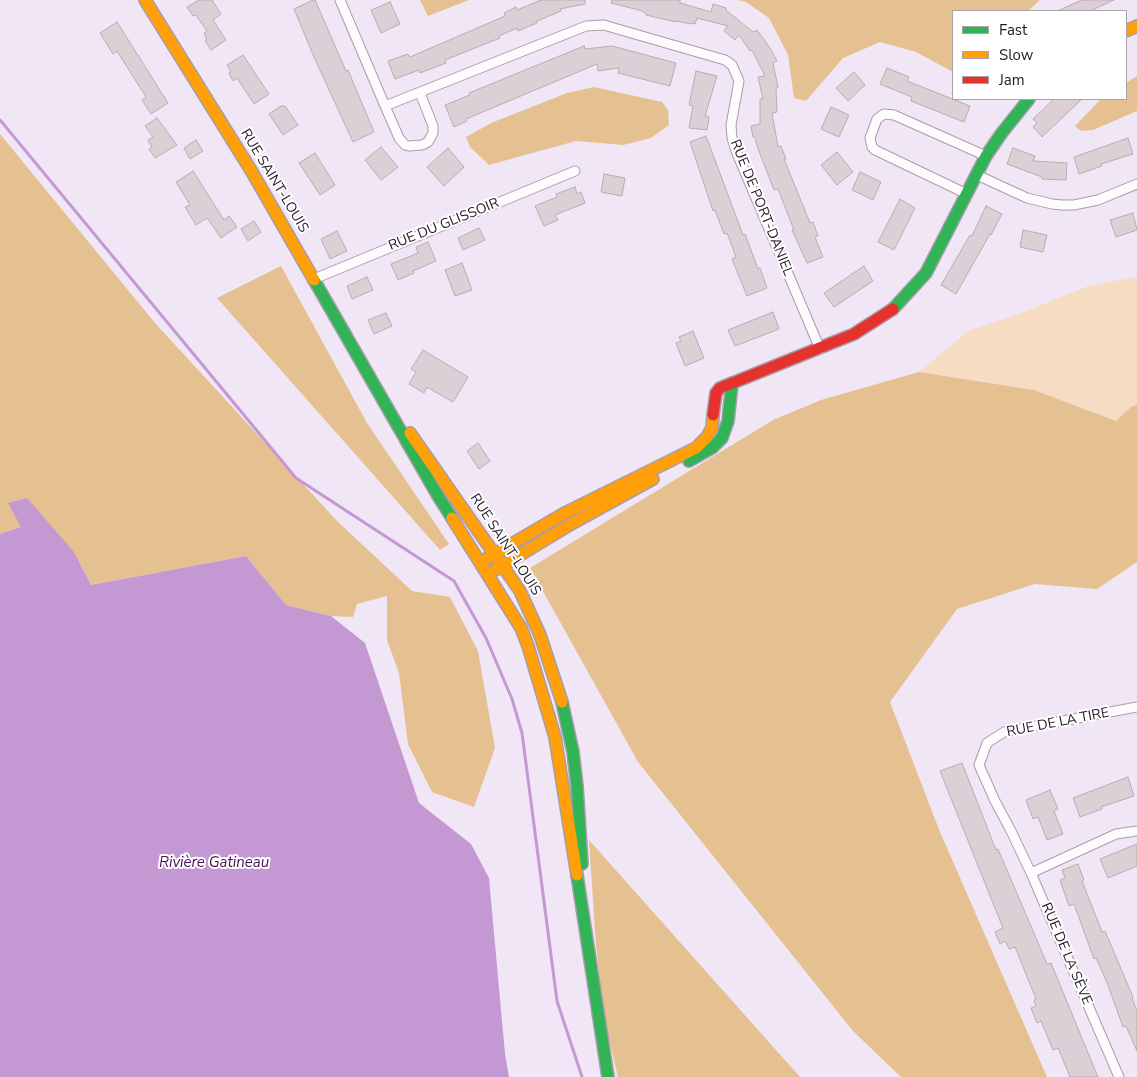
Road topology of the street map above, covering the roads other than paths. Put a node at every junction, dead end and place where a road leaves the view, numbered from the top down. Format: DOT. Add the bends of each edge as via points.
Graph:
graph roads {
  1 [pos="145,0"];
  2 [pos="340,0"];
  3 [pos="420,93"];
  4 [pos="1028,100"];
  5 [pos="385,106"];
  6 [pos="986,156"];
  7 [pos="575,171"];
  8 [pos="977,175"];
  9 [pos="1137,184"];
  10 [pos="967,194"];
  11 [pos="314,279"];
  12 [pos="820,348"];
  13 [pos="372,380"];
  14 [pos="732,383"];
  15 [pos="495,554"];
  16 [pos="481,562"];
  17 [pos="502,566"];
  18 [pos="489,574"];
  19 [pos="1137,707"];
  20 [pos="1137,830"];
  21 [pos="1011,831"];
  22 [pos="1031,873"];
  23 [pos="588,955"];
  24 [pos="608,1077"];
  25 [pos="1119,1077"];
  1 -- 11 [label="main road, RUE SAINT-LOUIS"];
  2 -- 5 [label="street"];
  3 -- 5 [label="street, RUE DE PORT-DANIEL"];
  3 -- 5 [label="street" via="433,126 433,133 422,146 405,145"];
  3 -- 12 [label="street, RUE DE PORT-DANIEL" via="595,25 725,60 732,65 739,81 731,125 736,151"];
  4 -- 6 [label="main road"];
  6 -- 8 [label="main road"];
  6 -- 10 [label="street" via="894,115 884,114 877,119 870,138 875,150"];
  7 -- 11 [label="street, RUE DU GLISSOIR"];
  8 -- 9 [label="street" via="1027,198 1062,205 1098,200"];
  8 -- 10 [label="main road"];
  10 -- 12 [label="main road" via="926,273 901,301 870,325"];
  11 -- 13 [label="main road, RUE SAINT-LOUIS"];
  12 -- 14 [label="main road"];
  13 -- 15 [label="main road, RUE SAINT-LOUIS"];
  13 -- 16 [label="main road, RUE SAINT-LOUIS" via="438,496"];
  14 -- 15 [label="main road" via="718,390 712,428 696,448 562,514"];
  14 -- 17 [label="main road" via="726,427 722,438 712,448 571,524"];
  15 -- 16 [label="main road"];
  15 -- 17 [label="main road, RUE SAINT-LOUIS"];
  16 -- 18 [label="main road, RUE SAINT-LOUIS"];
  17 -- 18 [label="main road"];
  17 -- 23 [label="main road, RUE SAINT-LOUIS" via="520,591 540,635 568,727 577,786"];
  18 -- 23 [label="main road, RUE SAINT-LOUIS" via="521,628 547,706 561,772"];
  19 -- 21 [label="street, RUE DE LA TIRE" via="1004,732 988,743 979,765"];
  20 -- 22 [label="street" via="1116,834"];
  21 -- 22 [label="street, RUE DE LA SÈVE"];
  22 -- 25 [label="street, RUE DE LA SÈVE"];
  23 -- 24 [label="main road, RUE SAINT-LOUIS"];
}
